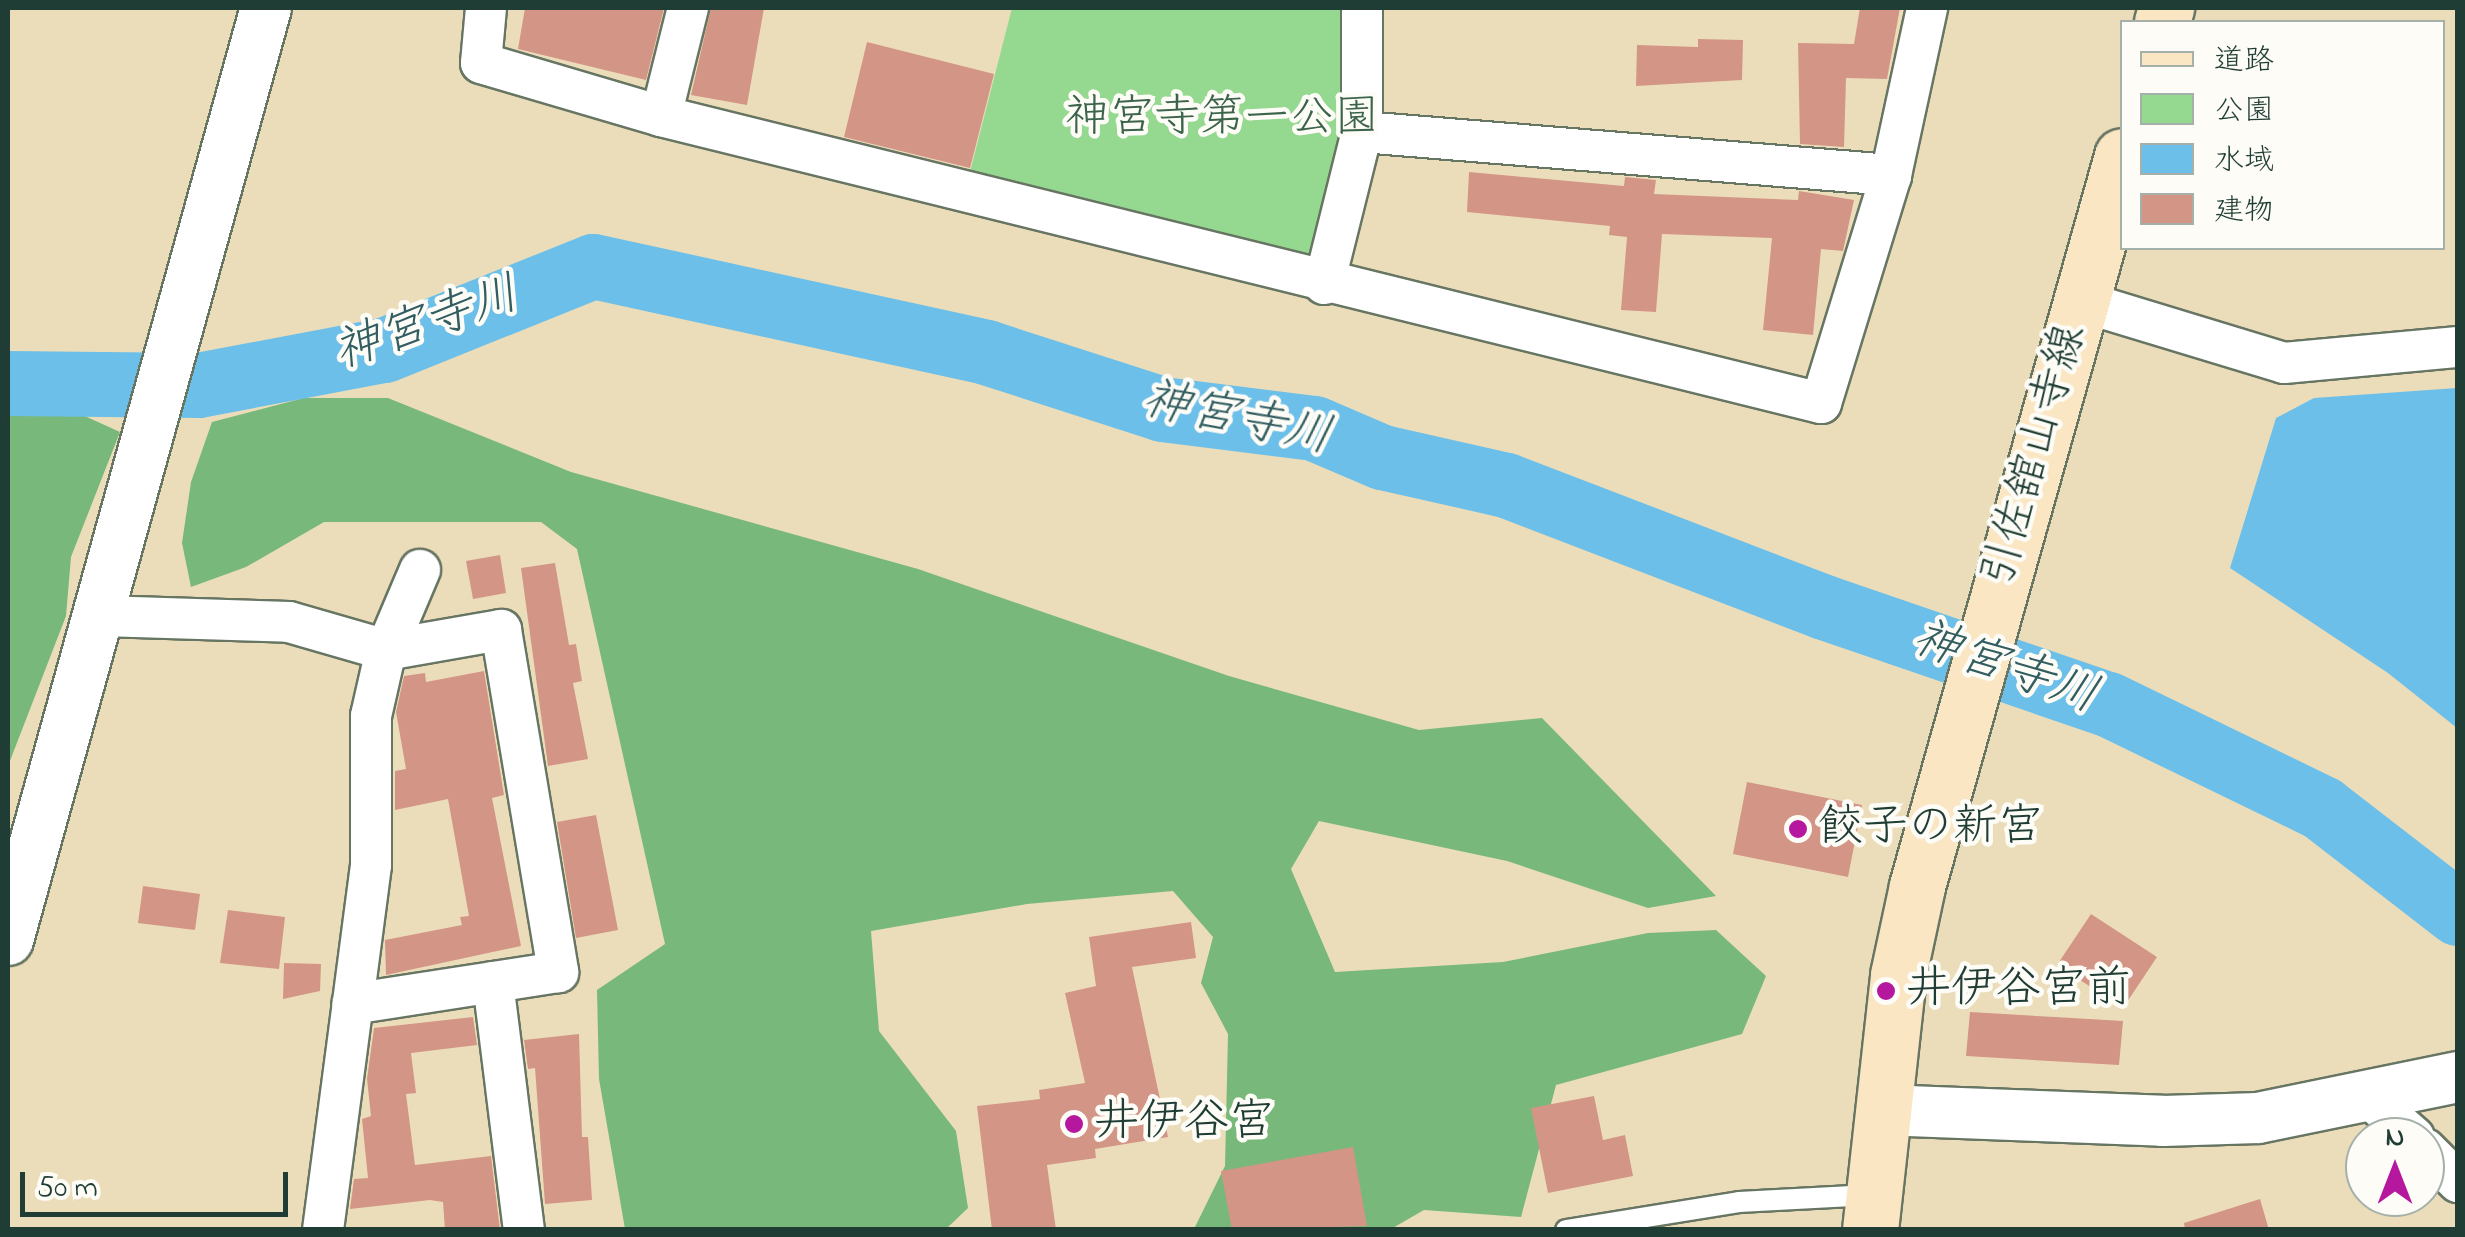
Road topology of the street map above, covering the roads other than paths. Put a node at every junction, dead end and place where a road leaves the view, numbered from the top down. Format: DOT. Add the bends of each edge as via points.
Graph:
graph roads {
  1 [pos="266,8"];
  2 [pos="486,8"];
  3 [pos="688,8"];
  4 [pos="1362,8"];
  5 [pos="1927,8"];
  6 [pos="662,116"];
  7 [pos="1362,132"];
  8 [pos="2120,163"];
  9 [pos="1891,175"];
  10 [pos="1324,284"];
  11 [pos="2080,301"];
  12 [pos="2458,347"];
  13 [pos="420,570"];
  14 [pos="102,616"];
  15 [pos="386,650"];
  16 [pos="8,940"];
  17 [pos="493,982"];
  18 [pos="352,1004"];
  19 [pos="2458,1078"];
  20 [pos="2385,1093"];
  21 [pos="1882,1110"];
  22 [pos="2401,1117"];
  23 [pos="1871,1212"];
  24 [pos="323,1230"];
  25 [pos="524,1230"];
  26 [pos="1566,1230"];
  1 -- 14 [label="street"];
  2 -- 6 [label="street" via="481,63"];
  3 -- 6 [label="street"];
  4 -- 7 [label="street"];
  5 -- 9 [label="street"];
  6 -- 10 [label="street"];
  7 -- 9 [label="street"];
  7 -- 10 [label="street"];
  8 -- 11 [label="main road, 引佐舘山寺線"];
  9 -- 10 [label="street" via="1822,403"];
  11 -- 12 [label="street" via="2284,363"];
  11 -- 21 [label="main road, 引佐舘山寺線" via="1898,976"];
  13 -- 15 [label="street"];
  14 -- 15 [label="street" via="289,622"];
  14 -- 16 [label="street"];
  15 -- 17 [label="street" via="500,630 558,972"];
  15 -- 18 [label="street" via="371,716 371,866"];
  17 -- 18 [label="street"];
  17 -- 25 [label="street"];
  18 -- 24 [label="street"];
  19 -- 20 [label="street"];
  20 -- 21 [label="street" via="2258,1118 2163,1121"];
  20 -- 22 [label="street"];
  21 -- 23 [label="main road, 引佐舘山寺線"];
  23 -- 26 [label="lane" via="1738,1202"];
}
